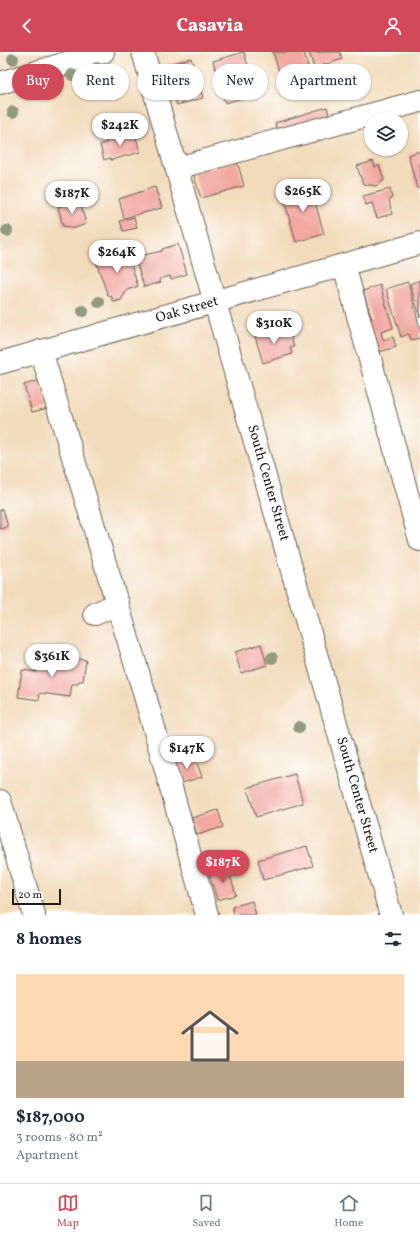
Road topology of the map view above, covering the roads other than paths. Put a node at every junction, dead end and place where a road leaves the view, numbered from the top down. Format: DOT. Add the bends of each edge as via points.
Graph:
graph roads {
  1 [pos="103,52"];
  2 [pos="144,52"];
  3 [pos="0,83"];
  4 [pos="420,101"];
  5 [pos="177,168"];
  6 [pos="420,243"];
  7 [pos="344,265"];
  8 [pos="216,302"];
  9 [pos="42,351"];
  10 [pos="0,363"];
  11 [pos="420,540"];
  12 [pos="118,603"];
  13 [pos="95,614"];
  14 [pos="0,801"];
  15 [pos="8,858"];
  16 [pos="34,915"];
  17 [pos="207,915"];
  18 [pos="391,915"];
  1 -- 3 [label="street"];
  2 -- 5 [label="street, South Center Street"];
  4 -- 5 [label="street"];
  5 -- 8 [label="street, South Center Street"];
  6 -- 7 [label="street, Oak Street"];
  7 -- 8 [label="street, Oak Street"];
  7 -- 11 [label="street"];
  8 -- 9 [label="street, Oak Street"];
  8 -- 18 [label="street, South Center Street"];
  9 -- 10 [label="street, Oak Street"];
  9 -- 12 [label="street"];
  12 -- 13 [label="street"];
  12 -- 17 [label="street"];
  14 -- 15 [label="street"];
  15 -- 16 [label="street"];
}
